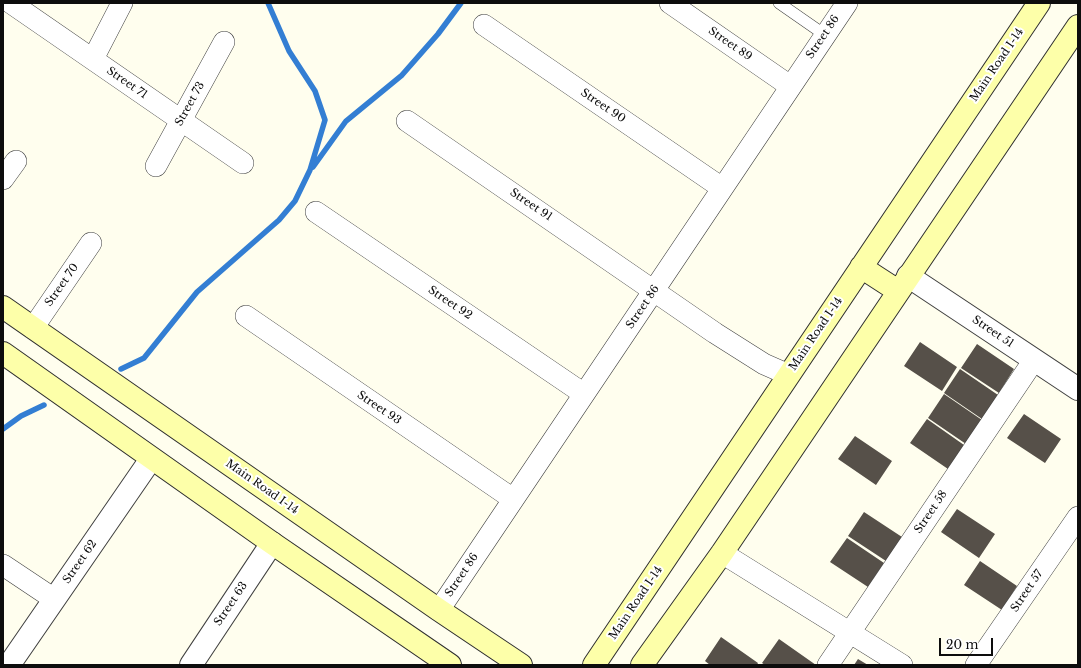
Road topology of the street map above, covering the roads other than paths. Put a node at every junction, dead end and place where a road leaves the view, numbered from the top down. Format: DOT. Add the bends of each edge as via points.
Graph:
graph roads {
  1 [pos="11,3"];
  2 [pos="122,3"];
  3 [pos="670,3"];
  4 [pos="779,3"];
  5 [pos="847,3"];
  6 [pos="1039,3"];
  7 [pos="484,25"];
  8 [pos="1078,26"];
  9 [pos="825,35"];
  10 [pos="224,42"];
  11 [pos="93,60"];
  12 [pos="790,86"];
  13 [pos="181,120"];
  14 [pos="407,121"];
  15 [pos="16,161"];
  16 [pos="243,163"];
  17 [pos="156,166"];
  18 [pos="3,179"];
  19 [pos="722,188"];
  20 [pos="316,212"];
  21 [pos="92,243"];
  22 [pos="861,267"];
  23 [pos="903,283"];
  24 [pos="655,289"];
  25 [pos="3,307"];
  26 [pos="246,316"];
  27 [pos="33,328"];
  28 [pos="3,354"];
  29 [pos="1034,360"];
  30 [pos="789,375"];
  31 [pos="1078,389"];
  32 [pos="584,394"];
  33 [pos="151,459"];
  34 [pos="513,499"];
  35 [pos="1078,517"];
  36 [pos="272,543"];
  37 [pos="722,553"];
  38 [pos="3,565"];
  39 [pos="54,599"];
  40 [pos="438,610"];
  41 [pos="850,634"];
  42 [pos="9,665"];
  43 [pos="191,665"];
  44 [pos="450,665"];
  45 [pos="521,665"];
  46 [pos="594,665"];
  47 [pos="642,665"];
  48 [pos="828,665"];
  49 [pos="902,665"];
  50 [pos="976,665"];
  1 -- 11 [label="street, Street 71"];
  2 -- 11 [label="street"];
  3 -- 12 [label="street, Street 89"];
  4 -- 9 [label="lane"];
  5 -- 9 [label="street, Street 86"];
  6 -- 22 [label="main road, Main Road I-14"];
  7 -- 19 [label="street, Street 90"];
  8 -- 23 [label="main road"];
  9 -- 12 [label="street, Street 86"];
  10 -- 13 [label="street, Street 73"];
  11 -- 13 [label="street, Street 71"];
  12 -- 19 [label="street, Street 86"];
  13 -- 16 [label="street, Street 71"];
  13 -- 17 [label="street, Street 73"];
  14 -- 24 [label="street, Street 91"];
  15 -- 18 [label="street"];
  19 -- 24 [label="street, Street 86"];
  20 -- 32 [label="street, Street 92"];
  21 -- 27 [label="street, Street 70"];
  22 -- 23 [label="main road"];
  22 -- 30 [label="main road, Main Road I-14"];
  23 -- 29 [label="street, Street 51"];
  23 -- 37 [label="main road"];
  24 -- 30 [label="street, Street 91" via="739,348 764,364"];
  24 -- 32 [label="street, Street 86"];
  25 -- 27 [label="main road, Main Road I-14"];
  26 -- 34 [label="street, Street 93"];
  27 -- 40 [label="main road, Main Road I-14"];
  28 -- 33 [label="main road"];
  29 -- 31 [label="street, Street 51"];
  29 -- 41 [label="street, Street 58"];
  30 -- 46 [label="main road, Main Road I-14"];
  32 -- 34 [label="street, Street 86"];
  33 -- 36 [label="main road"];
  33 -- 39 [label="street, Street 62"];
  34 -- 40 [label="street, Street 86"];
  35 -- 50 [label="street, Street 57"];
  36 -- 43 [label="street, Street 63"];
  36 -- 44 [label="main road"];
  37 -- 41 [label="street"];
  37 -- 47 [label="main road"];
  38 -- 39 [label="street"];
  39 -- 42 [label="street, Street 62"];
  40 -- 45 [label="main road, Main Road I-14"];
  41 -- 48 [label="street, Street 58"];
  41 -- 49 [label="street"];
}
